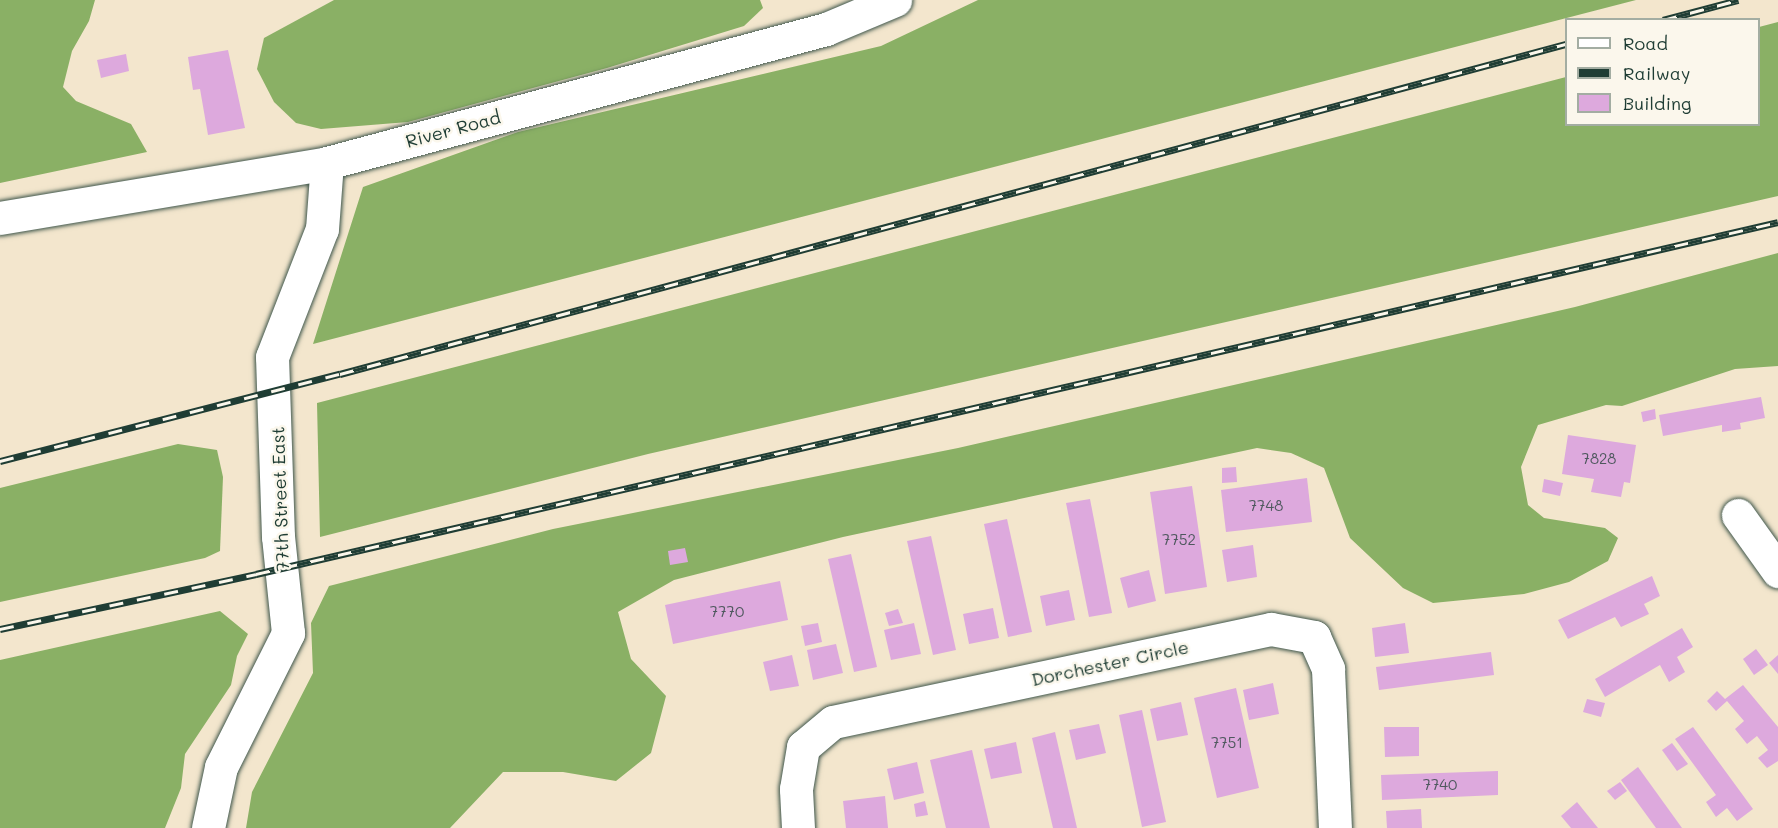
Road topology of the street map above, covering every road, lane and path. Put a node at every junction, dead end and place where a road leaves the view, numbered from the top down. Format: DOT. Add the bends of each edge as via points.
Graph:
graph roads {
  1 [pos="895,0"];
  2 [pos="327,163"];
  3 [pos="0,218"];
  4 [pos="1738,515"];
  5 [pos="1778,571"];
  6 [pos="208,828"];
  7 [pos="798,828"];
  8 [pos="1335,828"];
  1 -- 2 [label="street, River Road" via="826,29"];
  2 -- 3 [label="street, River Road"];
  2 -- 6 [label="street, 77th Street East" via="322,229 272,357 278,537 288,633 221,767"];
  4 -- 5 [label="street"];
  7 -- 8 [label="street, Dorchester Circle" via="796,789 803,747 833,722 1271,628 1314,637 1328,669"];
}
